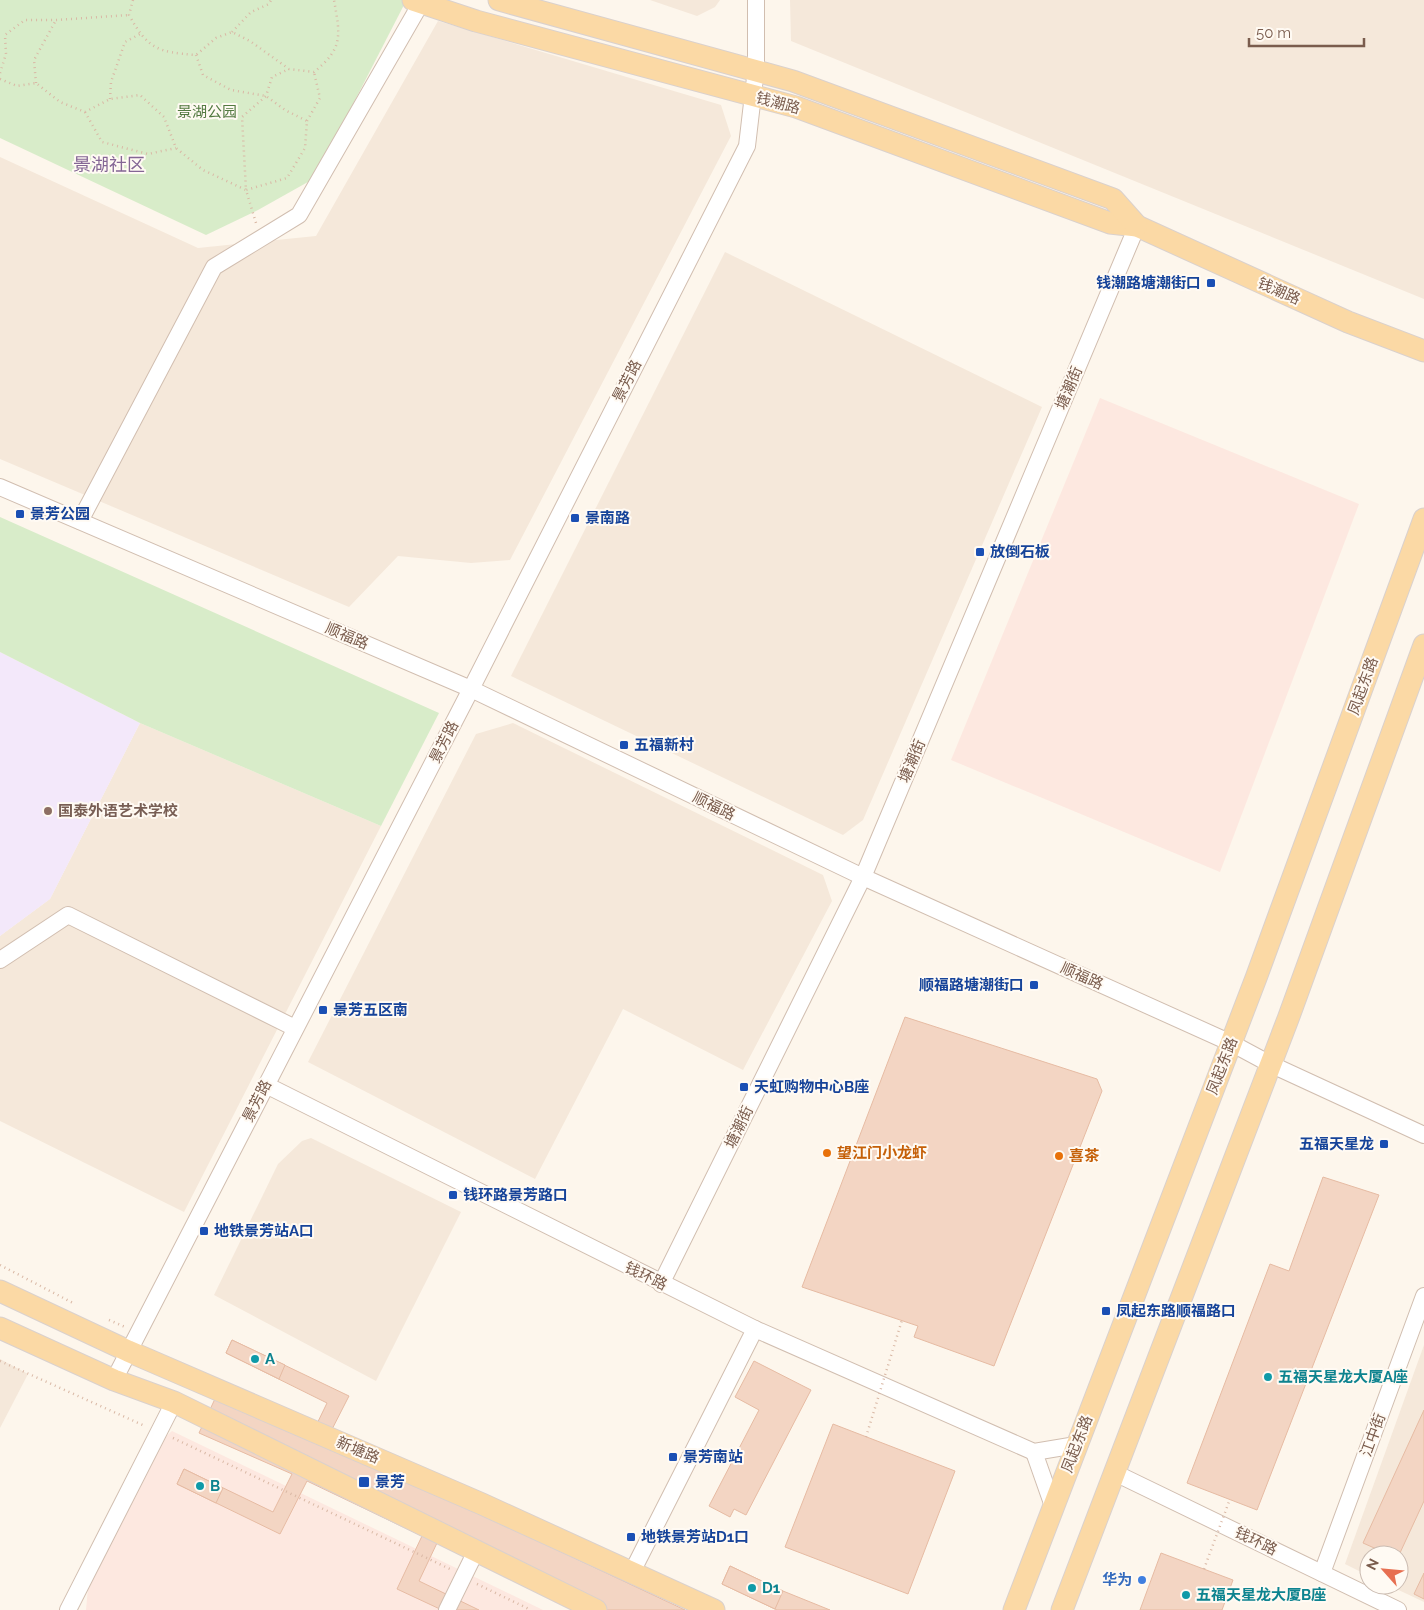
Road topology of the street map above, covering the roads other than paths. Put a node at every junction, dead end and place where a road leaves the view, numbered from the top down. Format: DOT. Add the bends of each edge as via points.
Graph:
graph roads {
  1 [pos="500,0"];
  2 [pos="756,0"];
  3 [pos="417,1"];
  4 [pos="756,69"];
  5 [pos="754,96"];
  6 [pos="1137,226"];
  7 [pos="1424,351"];
  8 [pos="0,487"];
  9 [pos="1424,519"];
  10 [pos="80,521"];
  11 [pos="1424,646"];
  12 [pos="471,689"];
  13 [pos="863,877"];
  14 [pos="0,960"];
  15 [pos="295,1028"];
  16 [pos="1231,1043"];
  17 [pos="1270,1064"];
  18 [pos="266,1086"];
  19 [pos="1424,1135"];
  20 [pos="661,1284"];
  21 [pos="0,1291"];
  22 [pos="1424,1296"];
  23 [pos="0,1328"];
  24 [pos="755,1329"];
  25 [pos="128,1351"];
  26 [pos="114,1380"];
  27 [pos="174,1402"];
  28 [pos="1076,1445"];
  29 [pos="1034,1452"];
  30 [pos="1114,1472"];
  31 [pos="1053,1506"];
  32 [pos="476,1551"];
  33 [pos="632,1572"];
  34 [pos="1322,1573"];
  35 [pos="68,1610"];
  36 [pos="447,1610"];
  37 [pos="596,1610"];
  38 [pos="714,1610"];
  39 [pos="1014,1610"];
  40 [pos="1062,1610"];
  41 [pos="1398,1610"];
  1 -- 4 [label="main road, 钱潮路"];
  2 -- 4 [label="street, 景芳路"];
  3 -- 5 [label="main road, 钱潮路" via="476,21"];
  3 -- 10 [label="street" via="299,215 214,267"];
  4 -- 5 [label="street, 景芳路"];
  4 -- 6 [label="main road, 钱潮路" via="1113,199"];
  5 -- 6 [label="main road, 钱潮路" via="796,107 1110,223"];
  5 -- 12 [label="street, 景芳路" via="747,146"];
  6 -- 7 [label="main road, 钱潮路" via="1348,322"];
  6 -- 13 [label="street, 塘潮街"];
  8 -- 10 [label="street, 顺福路"];
  9 -- 16 [label="main road, 凤起东路"];
  10 -- 12 [label="street, 顺福路"];
  11 -- 17 [label="main road"];
  12 -- 13 [label="street, 顺福路"];
  12 -- 15 [label="street, 景芳路"];
  13 -- 16 [label="street, 顺福路"];
  13 -- 20 [label="street, 塘潮街"];
  14 -- 15 [label="street" via="68,915"];
  15 -- 18 [label="street, 景芳路"];
  16 -- 17 [label="street, 顺福路"];
  16 -- 28 [label="main road, 凤起东路"];
  17 -- 19 [label="street, 顺福路"];
  17 -- 30 [label="main road"];
  18 -- 20 [label="street, 钱环路"];
  18 -- 25 [label="street, 景芳路"];
  20 -- 24 [label="street, 钱环路"];
  21 -- 25 [label="main road, 新塘路"];
  22 -- 34 [label="street, 江中街"];
  23 -- 26 [label="main road"];
  24 -- 29 [label="street, 钱环路"];
  24 -- 33 [label="street"];
  25 -- 26 [label="street, 景芳路"];
  25 -- 33 [label="main road, 新塘路"];
  26 -- 27 [label="main road"];
  27 -- 32 [label="main road"];
  27 -- 35 [label="street"];
  28 -- 29 [label="street"];
  28 -- 31 [label="main road, 凤起东路"];
  29 -- 31 [label="street"];
  30 -- 34 [label="street, 钱环路"];
  30 -- 40 [label="main road"];
  31 -- 39 [label="main road, 凤起东路"];
  32 -- 36 [label="street"];
  32 -- 37 [label="main road"];
  33 -- 38 [label="main road, 新塘路"];
  34 -- 41 [label="street, 钱环路"];
}
